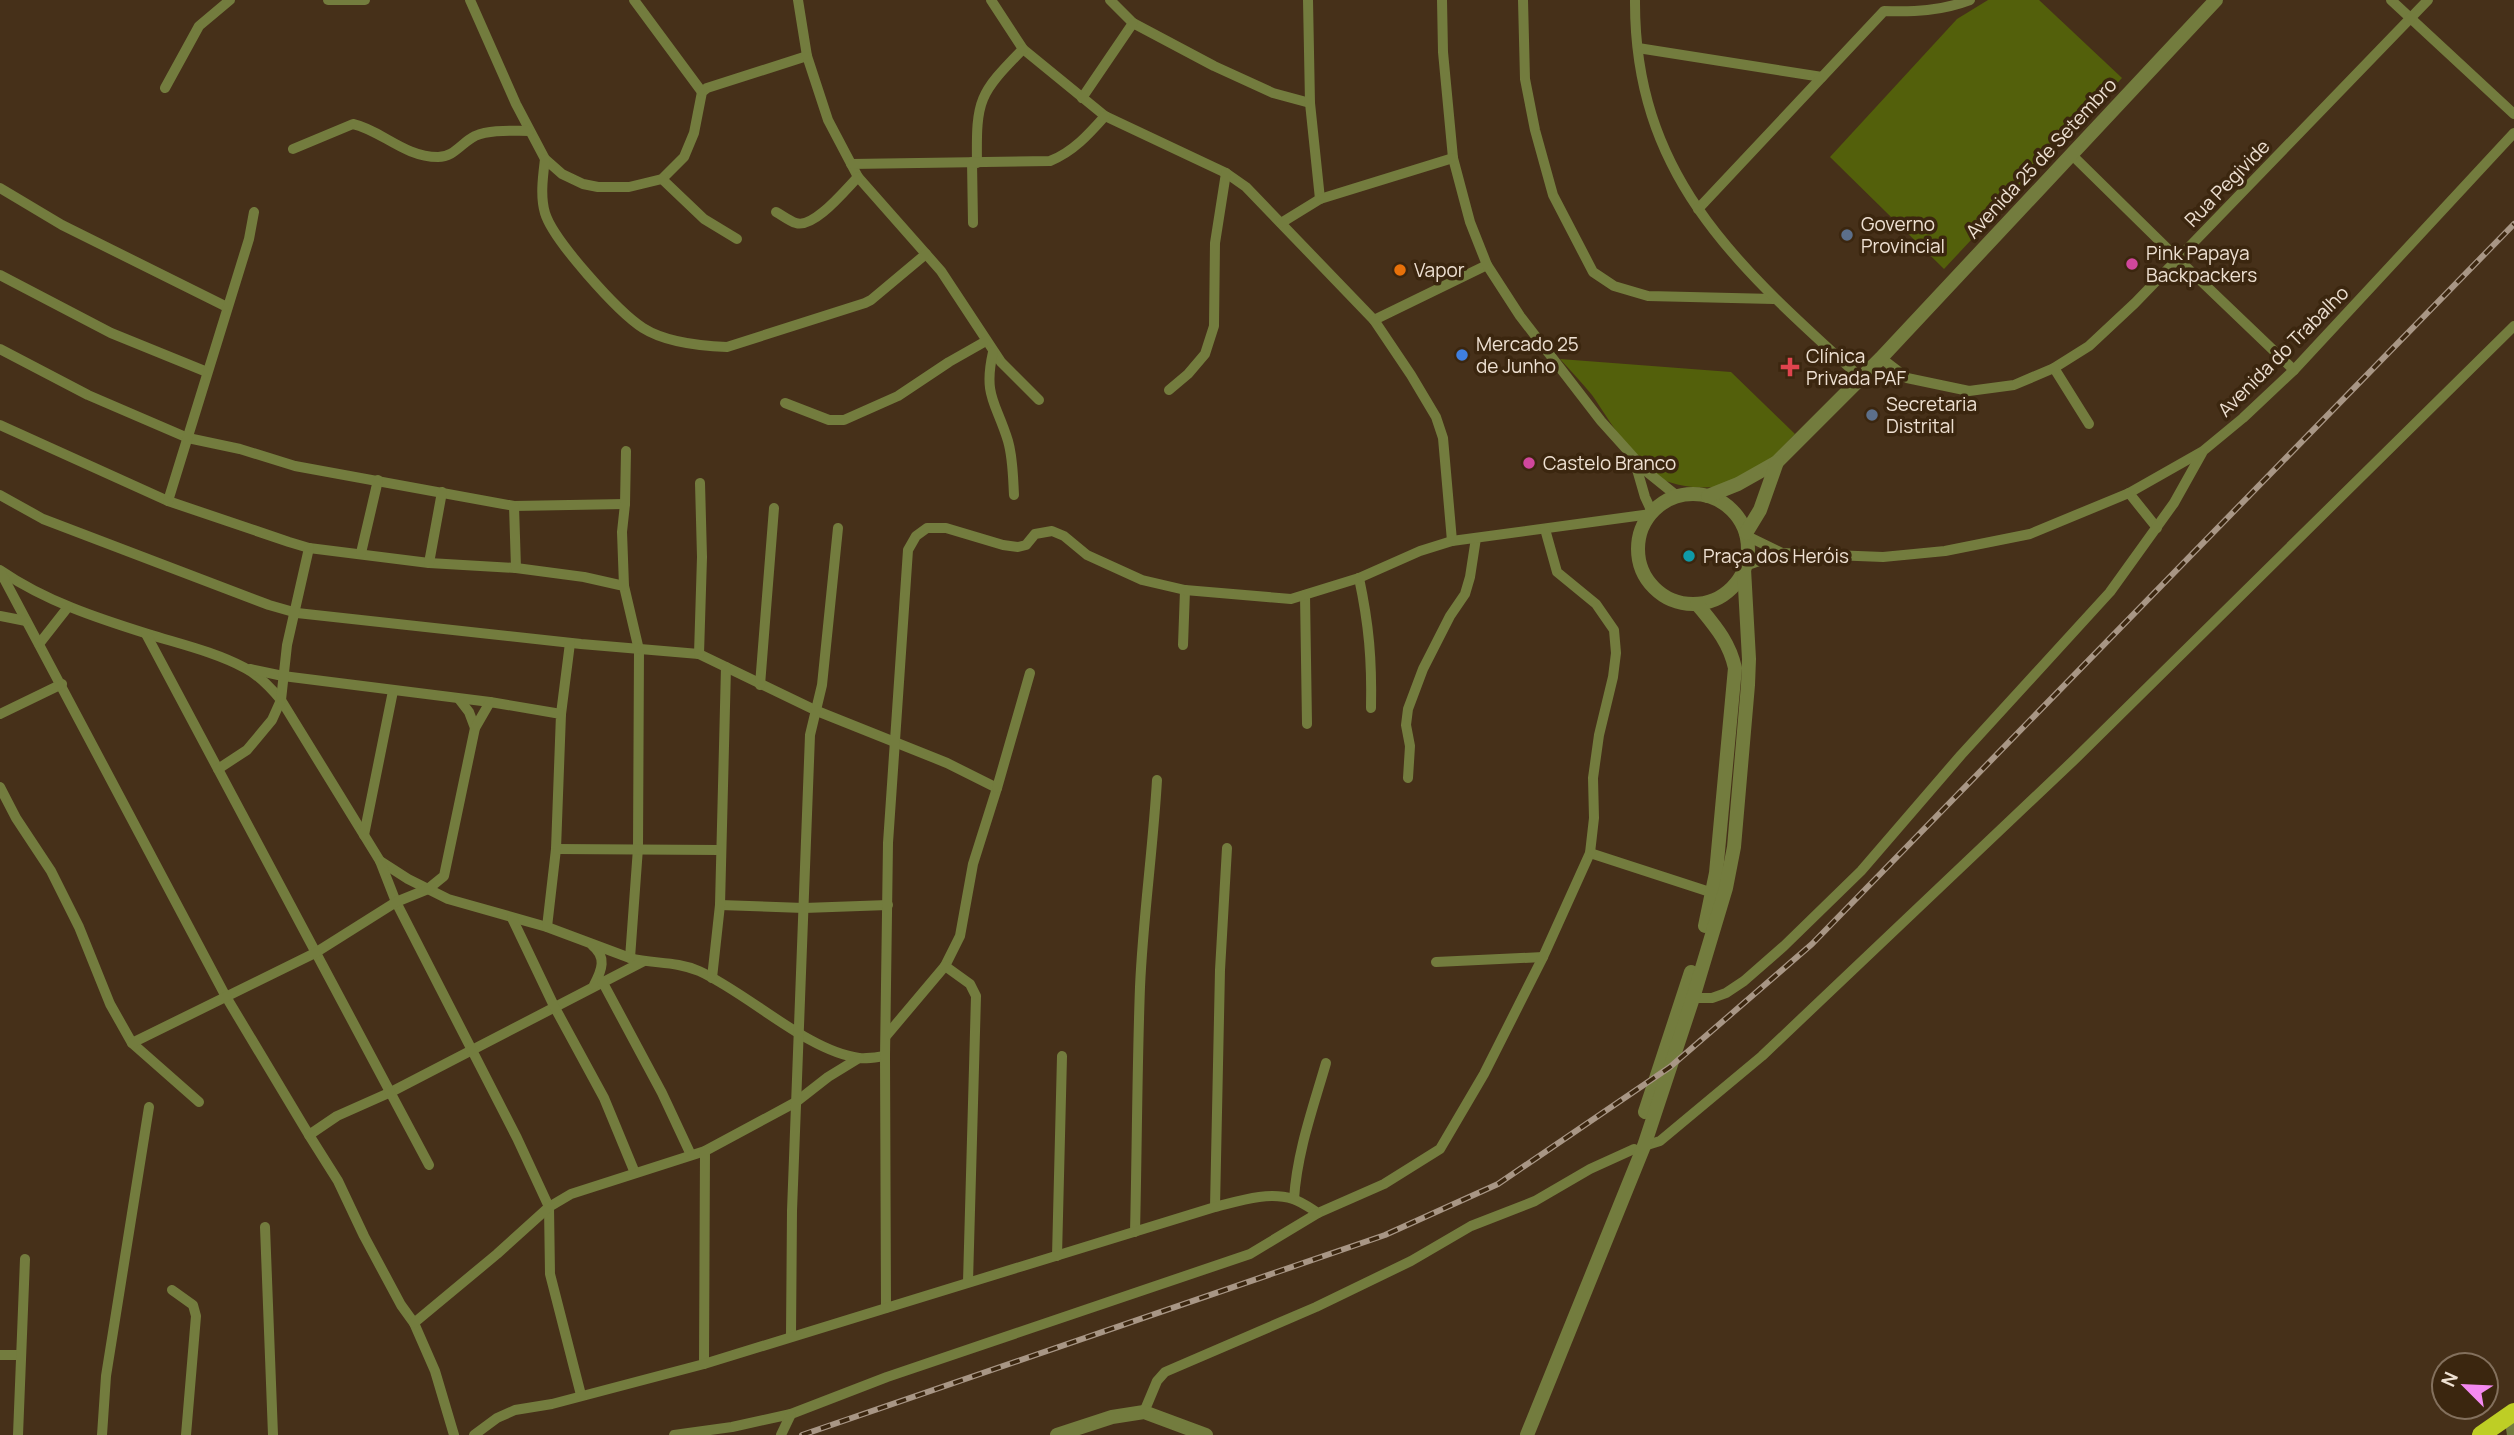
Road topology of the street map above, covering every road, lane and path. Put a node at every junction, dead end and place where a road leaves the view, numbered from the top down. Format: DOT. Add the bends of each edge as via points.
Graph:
graph roads {
  1 [pos="230,0"];
  2 [pos="328,0"];
  3 [pos="365,0"];
  4 [pos="470,0"];
  5 [pos="634,0"];
  6 [pos="798,0"];
  7 [pos="991,0"];
  8 [pos="1110,0"];
  9 [pos="1308,0"];
  10 [pos="1441,0"];
  11 [pos="1523,0"];
  12 [pos="1636,0"];
  13 [pos="1970,0"];
  14 [pos="2216,0"];
  15 [pos="2391,0"];
  16 [pos="2428,0"];
  17 [pos="2411,18"];
  18 [pos="1133,23"];
  19 [pos="1639,48"];
  20 [pos="1023,49"];
  21 [pos="807,56"];
  22 [pos="1822,77"];
  23 [pos="165,88"];
  24 [pos="702,92"];
  25 [pos="1082,98"];
  26 [pos="1310,103"];
  27 [pos="2514,114"];
  28 [pos="1105,116"];
  29 [pos="528,131"];
  30 [pos="2514,132"];
  31 [pos="293,149"];
  32 [pos="2071,154"];
  33 [pos="1453,158"];
  34 [pos="545,159"];
  35 [pos="975,163"];
  36 [pos="851,164"];
  37 [pos="1226,173"];
  38 [pos="858,177"];
  39 [pos="663,179"];
  40 [pos="0,188"];
  41 [pos="1320,199"];
  42 [pos="1698,209"];
  43 [pos="254,212"];
  44 [pos="776,212"];
  45 [pos="973,223"];
  46 [pos="1281,223"];
  47 [pos="737,239"];
  48 [pos="926,254"];
  49 [pos="2178,259"];
  50 [pos="1487,265"];
  51 [pos="0,275"];
  52 [pos="1774,299"];
  53 [pos="227,307"];
  54 [pos="1374,320"];
  55 [pos="2514,326"];
  56 [pos="986,341"];
  57 [pos="0,349"];
  58 [pos="993,352"];
  59 [pos="1881,358"];
  60 [pos="2054,368"];
  61 [pos="2294,370"];
  62 [pos="207,372"];
  63 [pos="1861,378"];
  64 [pos="1169,390"];
  65 [pos="1039,400"];
  66 [pos="785,403"];
  67 [pos="0,425"];
  68 [pos="2089,425"];
  69 [pos="188,438"];
  70 [pos="626,451"];
  71 [pos="2203,451"];
  72 [pos="1633,457"];
  73 [pos="1777,462"];
  74 [pos="379,480"];
  75 [pos="701,482"];
  76 [pos="442,492"];
  77 [pos="2129,493"];
  78 [pos="1014,495"];
  79 [pos="1677,496"];
  80 [pos="1708,496"];
  81 [pos="4,498"];
  82 [pos="168,501"];
  83 [pos="625,504"];
  84 [pos="514,506"];
  85 [pos="774,508"];
  86 [pos="0,512"];
  87 [pos="1652,513"];
  88 [pos="838,528"];
  89 [pos="2157,528"];
  90 [pos="1545,529"];
  91 [pos="1746,535"];
  92 [pos="1476,538"];
  93 [pos="1452,541"];
  94 [pos="309,548"];
  95 [pos="361,553"];
  96 [pos="1782,553"];
  97 [pos="429,563"];
  98 [pos="1745,567"];
  99 [pos="516,568"];
  100 [pos="0,570"];
  101 [pos="1359,578"];
  102 [pos="624,586"];
  103 [pos="3,590"];
  104 [pos="1185,590"];
  105 [pos="1305,595"];
  106 [pos="1697,604"];
  107 [pos="68,607"];
  108 [pos="293,612"];
  109 [pos="0,615"];
  110 [pos="26,621"];
  111 [pos="146,634"];
  112 [pos="570,643"];
  113 [pos="39,644"];
  114 [pos="1183,645"];
  115 [pos="639,650"];
  116 [pos="699,654"];
  117 [pos="726,667"];
  118 [pos="246,668"];
  119 [pos="1030,673"];
  120 [pos="283,676"];
  121 [pos="62,684"];
  122 [pos="760,685"];
  123 [pos="393,691"];
  124 [pos="459,699"];
  125 [pos="281,700"];
  126 [pos="490,702"];
  127 [pos="1371,708"];
  128 [pos="817,711"];
  129 [pos="561,713"];
  130 [pos="0,714"];
  131 [pos="1307,724"];
  132 [pos="475,728"];
  133 [pos="897,743"];
  134 [pos="218,769"];
  135 [pos="1408,778"];
  136 [pos="1157,780"];
  137 [pos="0,786"];
  138 [pos="997,788"];
  139 [pos="364,835"];
  140 [pos="638,848"];
  141 [pos="1227,848"];
  142 [pos="556,849"];
  143 [pos="720,850"];
  144 [pos="1590,853"];
  145 [pos="380,860"];
  146 [pos="444,876"];
  147 [pos="428,889"];
  148 [pos="1713,893"];
  149 [pos="448,899"];
  150 [pos="397,902"];
  151 [pos="720,905"];
  152 [pos="888,905"];
  153 [pos="804,908"];
  154 [pos="512,918"];
  155 [pos="547,927"];
  156 [pos="590,944"];
  157 [pos="315,953"];
  158 [pos="1543,957"];
  159 [pos="630,958"];
  160 [pos="643,961"];
  161 [pos="1436,961"];
  162 [pos="945,966"];
  163 [pos="712,978"];
  164 [pos="598,983"];
  165 [pos="225,995"];
  166 [pos="1693,998"];
  167 [pos="554,1006"];
  168 [pos="798,1031"];
  169 [pos="886,1036"];
  170 [pos="132,1043"];
  171 [pos="471,1051"];
  172 [pos="885,1056"];
  173 [pos="1062,1056"];
  174 [pos="859,1058"];
  175 [pos="1326,1063"];
  176 [pos="391,1092"];
  177 [pos="200,1102"];
  178 [pos="796,1102"];
  179 [pos="149,1107"];
  180 [pos="309,1135"];
  181 [pos="1639,1147"];
  182 [pos="705,1151"];
  183 [pos="691,1155"];
  184 [pos="429,1165"];
  185 [pos="635,1173"];
  186 [pos="1294,1199"];
  187 [pos="548,1207"];
  188 [pos="1215,1207"];
  189 [pos="1318,1213"];
  190 [pos="265,1227"];
  191 [pos="1136,1232"];
  192 [pos="1057,1256"];
  193 [pos="25,1259"];
  194 [pos="968,1282"];
  195 [pos="172,1290"];
  196 [pos="886,1308"];
  197 [pos="414,1323"];
  198 [pos="791,1335"];
  199 [pos="0,1355"];
  200 [pos="21,1355"];
  201 [pos="704,1364"];
  202 [pos="581,1395"];
  203 [pos="1144,1412"];
  204 [pos="791,1414"];
  205 [pos="2512,1414"];
  206 [pos="18,1435"];
  207 [pos="102,1435"];
  208 [pos="186,1435"];
  209 [pos="273,1435"];
  210 [pos="454,1435"];
  211 [pos="474,1435"];
  212 [pos="674,1435"];
  213 [pos="781,1435"];
  214 [pos="1057,1435"];
  215 [pos="1206,1435"];
  216 [pos="1527,1435"];
  217 [pos="2480,1435"];
  218 [pos="2512,1435"];
  1 -- 23 [label="street" via="199,26"];
  2 -- 3 [label="street"];
  4 -- 29 [label="street"];
  5 -- 24 [label="street"];
  6 -- 21 [label="street"];
  7 -- 20 [label="street"];
  8 -- 18 [label="street"];
  9 -- 26 [label="street"];
  10 -- 33 [label="street"];
  11 -- 52 [label="street" via="1525,79 1535,130 1553,195 1593,272 1614,286 1648,296"];
  12 -- 19 [label="street"];
  13 -- 22 [label="street" via="1921,12 1884,11"];
  14 -- 32 [label="street, Avenida 25 de Setembro"];
  15 -- 17 [label="street"];
  16 -- 17 [label="street, Rua Pegivide"];
  17 -- 27 [label="street"];
  17 -- 49 [label="street, Rua Pegivide"];
  18 -- 25 [label="street"];
  18 -- 26 [label="street" via="1273,93"];
  19 -- 22 [label="street"];
  19 -- 42 [label="street" via="1658,135"];
  20 -- 25 [label="street"];
  20 -- 35 [label="street" via="993,79 979,106"];
  21 -- 24 [label="street"];
  21 -- 36 [label="street" via="828,120"];
  22 -- 42 [label="street"];
  24 -- 39 [label="street" via="684,157"];
  25 -- 28 [label="street"];
  26 -- 41 [label="street"];
  28 -- 35 [label="street" via="1064,156 1050,161"];
  28 -- 37 [label="street"];
  29 -- 31 [label="street" via="475,136 452,154 440,157 421,155 352,124"];
  29 -- 34 [label="street"];
  30 -- 61 [label="street, Avenida do Trabalho"];
  32 -- 49 [label="street"];
  32 -- 59 [label="street, Avenida 25 de Setembro"];
  33 -- 41 [label="street"];
  33 -- 50 [label="street"];
  34 -- 39 [label="street" via="572,179 598,187 629,187"];
  34 -- 48 [label="street" via="542,193 551,227 642,328 673,339 727,347 865,303"];
  35 -- 36 [label="street"];
  35 -- 45 [label="street"];
  36 -- 38 [label="street"];
  37 -- 46 [label="street"];
  37 -- 64 [label="street" via="1215,243 1214,326 1205,354"];
  38 -- 44 [label="street" via="806,224"];
  38 -- 48 [label="street"];
  39 -- 47 [label="street" via="704,219"];
  40 -- 53 [label="street" via="62,225"];
  41 -- 46 [label="street"];
  42 -- 52 [label="street"];
  43 -- 53 [label="street"];
  46 -- 54 [label="street"];
  48 -- 56 [label="street"];
  49 -- 60 [label="street, Rua Pegivide" via="2089,346"];
  49 -- 61 [label="street"];
  50 -- 54 [label="street"];
  50 -- 72 [label="street" via="1534,336"];
  51 -- 62 [label="street" via="111,333"];
  52 -- 63 [label="street"];
  53 -- 62 [label="street"];
  54 -- 93 [label="street" via="1436,417 1443,438"];
  55 -- 181 [label="street" via="2075,759 1762,1056 1660,1140"];
  56 -- 58 [label="street"];
  56 -- 66 [label="street" via="898,396 844,420 829,420"];
  57 -- 69 [label="street" via="88,395"];
  58 -- 65 [label="street"];
  58 -- 78 [label="street" via="990,391 1008,442"];
  59 -- 60 [label="street, Rua Pegivide" via="1908,378 1969,391 2014,385"];
  59 -- 63 [label="street, Avenida 25 de Setembro"];
  60 -- 68 [label="street"];
  61 -- 71 [label="street, Avenida do Trabalho"];
  62 -- 69 [label="street"];
  63 -- 73 [label="street, Avenida 25 de Setembro"];
  67 -- 82 [label="street"];
  69 -- 74 [label="street" via="317,471"];
  69 -- 82 [label="street"];
  70 -- 83 [label="street"];
  71 -- 77 [label="street, Avenida do Trabalho"];
  71 -- 89 [label="street"];
  72 -- 79 [label="street"];
  72 -- 87 [label="street"];
  73 -- 80 [label="street, Avenida 25 de Setembro"];
  73 -- 91 [label="street, Avenida 25 de Setembro"];
  74 -- 76 [label="street"];
  74 -- 95 [label="street"];
  75 -- 116 [label="street"];
  76 -- 84 [label="street"];
  76 -- 97 [label="street"];
  77 -- 89 [label="street"];
  77 -- 96 [label="street, Avenida do Trabalho" via="2030,534 1945,551 1883,557"];
  79 -- 80 [label="street"];
  79 -- 87 [label="street"];
  80 -- 91 [label="street" via="1738,517"];
  81 -- 86 [label="street"];
  81 -- 108 [label="street" via="43,519"];
  82 -- 94 [label="street"];
  83 -- 84 [label="street"];
  83 -- 102 [label="street"];
  84 -- 99 [label="street"];
  85 -- 122 [label="street"];
  87 -- 90 [label="street"];
  87 -- 106 [label="street" via="1642,530 1640,566 1662,595 1679,603"];
  88 -- 128 [label="street"];
  89 -- 166 [label="street" via="2110,592 1861,871 1744,981 1712,998"];
  90 -- 92 [label="street"];
  90 -- 144 [label="street" via="1557,572 1596,604 1614,630 1613,677 1593,778"];
  91 -- 96 [label="street, Avenida do Trabalho"];
  91 -- 98 [label="street"];
  92 -- 93 [label="street"];
  92 -- 135 [label="street" via="1465,594 1423,669 1408,709"];
  93 -- 101 [label="street"];
  94 -- 95 [label="street"];
  94 -- 108 [label="street"];
  95 -- 97 [label="street"];
  96 -- 98 [label="street, Avenida do Trabalho"];
  97 -- 99 [label="street"];
  98 -- 106 [label="street" via="1731,589"];
  98 -- 166 [label="street" via="1749,659 1734,848"];
  99 -- 102 [label="street"];
  100 -- 103 [label="street"];
  100 -- 107 [label="street"];
  101 -- 105 [label="street"];
  101 -- 127 [label="street" via="1370,633"];
  102 -- 115 [label="street"];
  103 -- 110 [label="street"];
  104 -- 105 [label="street" via="1291,599"];
  104 -- 114 [label="street"];
  104 -- 133 [label="street" via="1120,571 1052,531 1035,534 1018,547 946,528 927,528 908,550"];
  105 -- 131 [label="street"];
  106 -- 148 [label="street" via="1726,639 1735,668"];
  107 -- 111 [label="street"];
  107 -- 113 [label="street"];
  108 -- 112 [label="street"];
  108 -- 120 [label="street"];
  109 -- 110 [label="street"];
  110 -- 113 [label="street"];
  111 -- 118 [label="street"];
  111 -- 134 [label="street"];
  112 -- 115 [label="street"];
  112 -- 129 [label="street"];
  113 -- 121 [label="street"];
  115 -- 116 [label="street"];
  115 -- 140 [label="street"];
  116 -- 117 [label="street"];
  117 -- 122 [label="street"];
  117 -- 143 [label="street"];
  118 -- 120 [label="street"];
  118 -- 125 [label="street"];
  119 -- 138 [label="street"];
  120 -- 123 [label="street"];
  120 -- 125 [label="street"];
  121 -- 130 [label="street"];
  121 -- 165 [label="street"];
  122 -- 128 [label="street"];
  123 -- 124 [label="street"];
  123 -- 139 [label="street"];
  124 -- 126 [label="street"];
  124 -- 132 [label="street"];
  125 -- 134 [label="street" via="272,720 247,750"];
  125 -- 139 [label="street"];
  126 -- 129 [label="street"];
  126 -- 132 [label="street"];
  128 -- 133 [label="street"];
  128 -- 153 [label="street" via="810,735"];
  129 -- 142 [label="street"];
  132 -- 146 [label="street"];
  133 -- 138 [label="street"];
  133 -- 152 [label="street"];
  134 -- 157 [label="street"];
  136 -- 191 [label="street" via="1140,989"];
  137 -- 170 [label="street" via="51,871"];
  138 -- 162 [label="street" via="973,864 960,936"];
  139 -- 145 [label="street"];
  140 -- 142 [label="street"];
  140 -- 143 [label="street"];
  140 -- 159 [label="street"];
  141 -- 188 [label="street"];
  142 -- 155 [label="street"];
  143 -- 151 [label="street"];
  144 -- 148 [label="street"];
  144 -- 158 [label="street"];
  145 -- 147 [label="street"];
  145 -- 150 [label="street"];
  146 -- 147 [label="street"];
  146 -- 149 [label="street"];
  147 -- 149 [label="street"];
  147 -- 150 [label="street"];
  148 -- 181 [label="street"];
  149 -- 154 [label="street"];
  150 -- 157 [label="street"];
  150 -- 171 [label="street"];
  151 -- 153 [label="street"];
  151 -- 163 [label="street"];
  152 -- 153 [label="street"];
  152 -- 169 [label="street"];
  153 -- 168 [label="street"];
  154 -- 155 [label="street"];
  154 -- 167 [label="street"];
  155 -- 156 [label="street"];
  156 -- 159 [label="street"];
  156 -- 164 [label="street" via="603,958"];
  157 -- 165 [label="street"];
  157 -- 176 [label="street"];
  158 -- 161 [label="street"];
  158 -- 189 [label="street" via="1440,1149 1384,1184"];
  159 -- 160 [label="street"];
  160 -- 163 [label="street" via="673,962"];
  160 -- 164 [label="street"];
  162 -- 169 [label="street"];
  162 -- 194 [label="street" via="970,984 976,996"];
  163 -- 168 [label="street"];
  164 -- 167 [label="street"];
  164 -- 183 [label="street" via="662,1093"];
  165 -- 170 [label="street"];
  165 -- 180 [label="street"];
  166 -- 181 [label="street"];
  167 -- 171 [label="street"];
  167 -- 185 [label="street" via="604,1098"];
  168 -- 174 [label="street" via="818,1044"];
  168 -- 178 [label="street"];
  169 -- 172 [label="street"];
  170 -- 177 [label="street"];
  171 -- 176 [label="street"];
  171 -- 187 [label="street"];
  172 -- 174 [label="street"];
  172 -- 196 [label="street"];
  173 -- 192 [label="street"];
  174 -- 178 [label="street"];
  175 -- 186 [label="street" via="1303,1140"];
  176 -- 180 [label="street" via="337,1116"];
  176 -- 184 [label="street"];
  178 -- 182 [label="street"];
  178 -- 198 [label="street"];
  179 -- 207 [label="street" via="106,1376"];
  180 -- 197 [label="street"];
  181 -- 203 [label="street" via="1535,1201 1471,1226 1316,1307 1182,1363 1157,1381"];
  181 -- 216 [label="street"];
  182 -- 183 [label="street"];
  182 -- 201 [label="street"];
  183 -- 185 [label="street"];
  185 -- 187 [label="street" via="571,1194"];
  186 -- 188 [label="street" via="1255,1197"];
  186 -- 189 [label="street"];
  187 -- 197 [label="street"];
  187 -- 202 [label="street" via="550,1274"];
  188 -- 191 [label="street"];
  189 -- 204 [label="street" via="1250,1254"];
  190 -- 209 [label="street"];
  191 -- 192 [label="street"];
  192 -- 194 [label="street"];
  193 -- 200 [label="street"];
  194 -- 196 [label="street"];
  195 -- 208 [label="street" via="193,1305 196,1316"];
  196 -- 198 [label="street"];
  197 -- 210 [label="street" via="435,1371"];
  198 -- 201 [label="street"];
  199 -- 200 [label="street"];
  200 -- 206 [label="street"];
  201 -- 202 [label="street"];
  202 -- 211 [label="street" via="515,1410"];
  203 -- 214 [label="street"];
  203 -- 215 [label="street"];
  204 -- 212 [label="street"];
  204 -- 213 [label="street"];
  205 -- 217 [label="highway"];
  205 -- 218 [label="street"];
}
